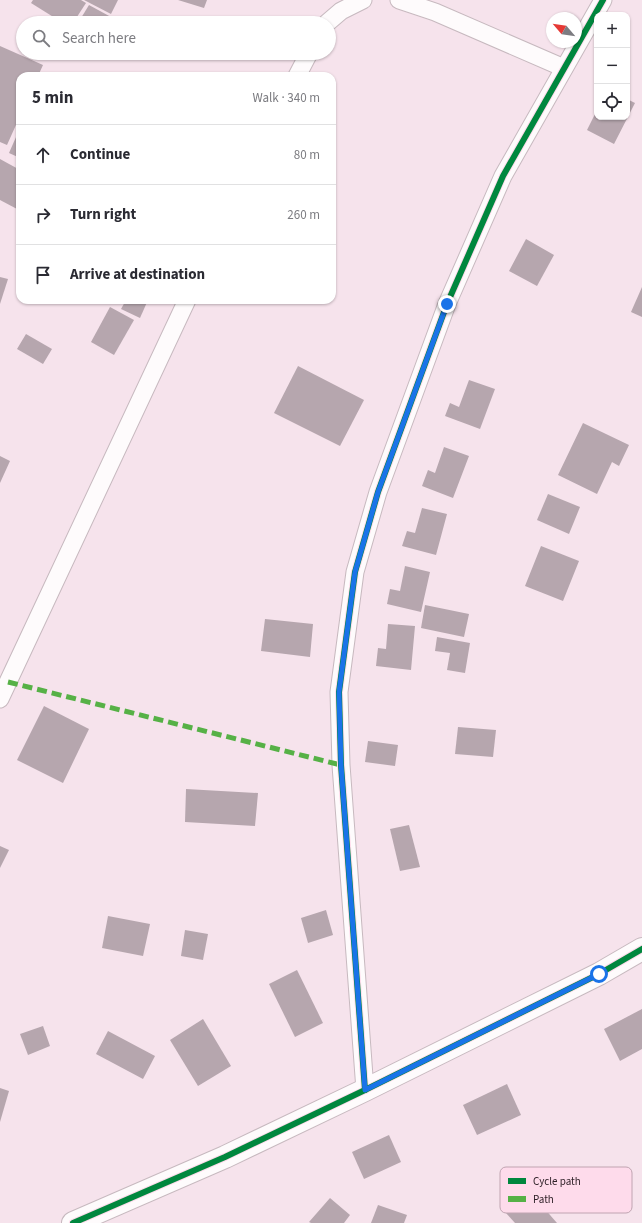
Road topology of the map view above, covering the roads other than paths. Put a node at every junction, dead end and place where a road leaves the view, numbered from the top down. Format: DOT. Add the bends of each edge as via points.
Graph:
graph roads {
  1 [pos="363,0"];
  2 [pos="399,0"];
  3 [pos="603,0"];
  4 [pos="335,16"];
  5 [pos="305,60"];
  6 [pos="564,68"];
  7 [pos="299,72"];
  8 [pos="185,304"];
  9 [pos="0,699"];
  10 [pos="642,949"];
  11 [pos="365,1090"];
  12 [pos="73,1223"];
  1 -- 4 [label="street"];
  2 -- 6 [label="street" via="435,12"];
  3 -- 6 [label="street"];
  5 -- 7 [label="street"];
  6 -- 11 [label="street" via="503,176 447,304 378,492 355,572 339,692 342,781"];
  8 -- 9 [label="street"];
  10 -- 11 [label="street" via="599,974"];
  11 -- 12 [label="street" via="225,1156"];
}
